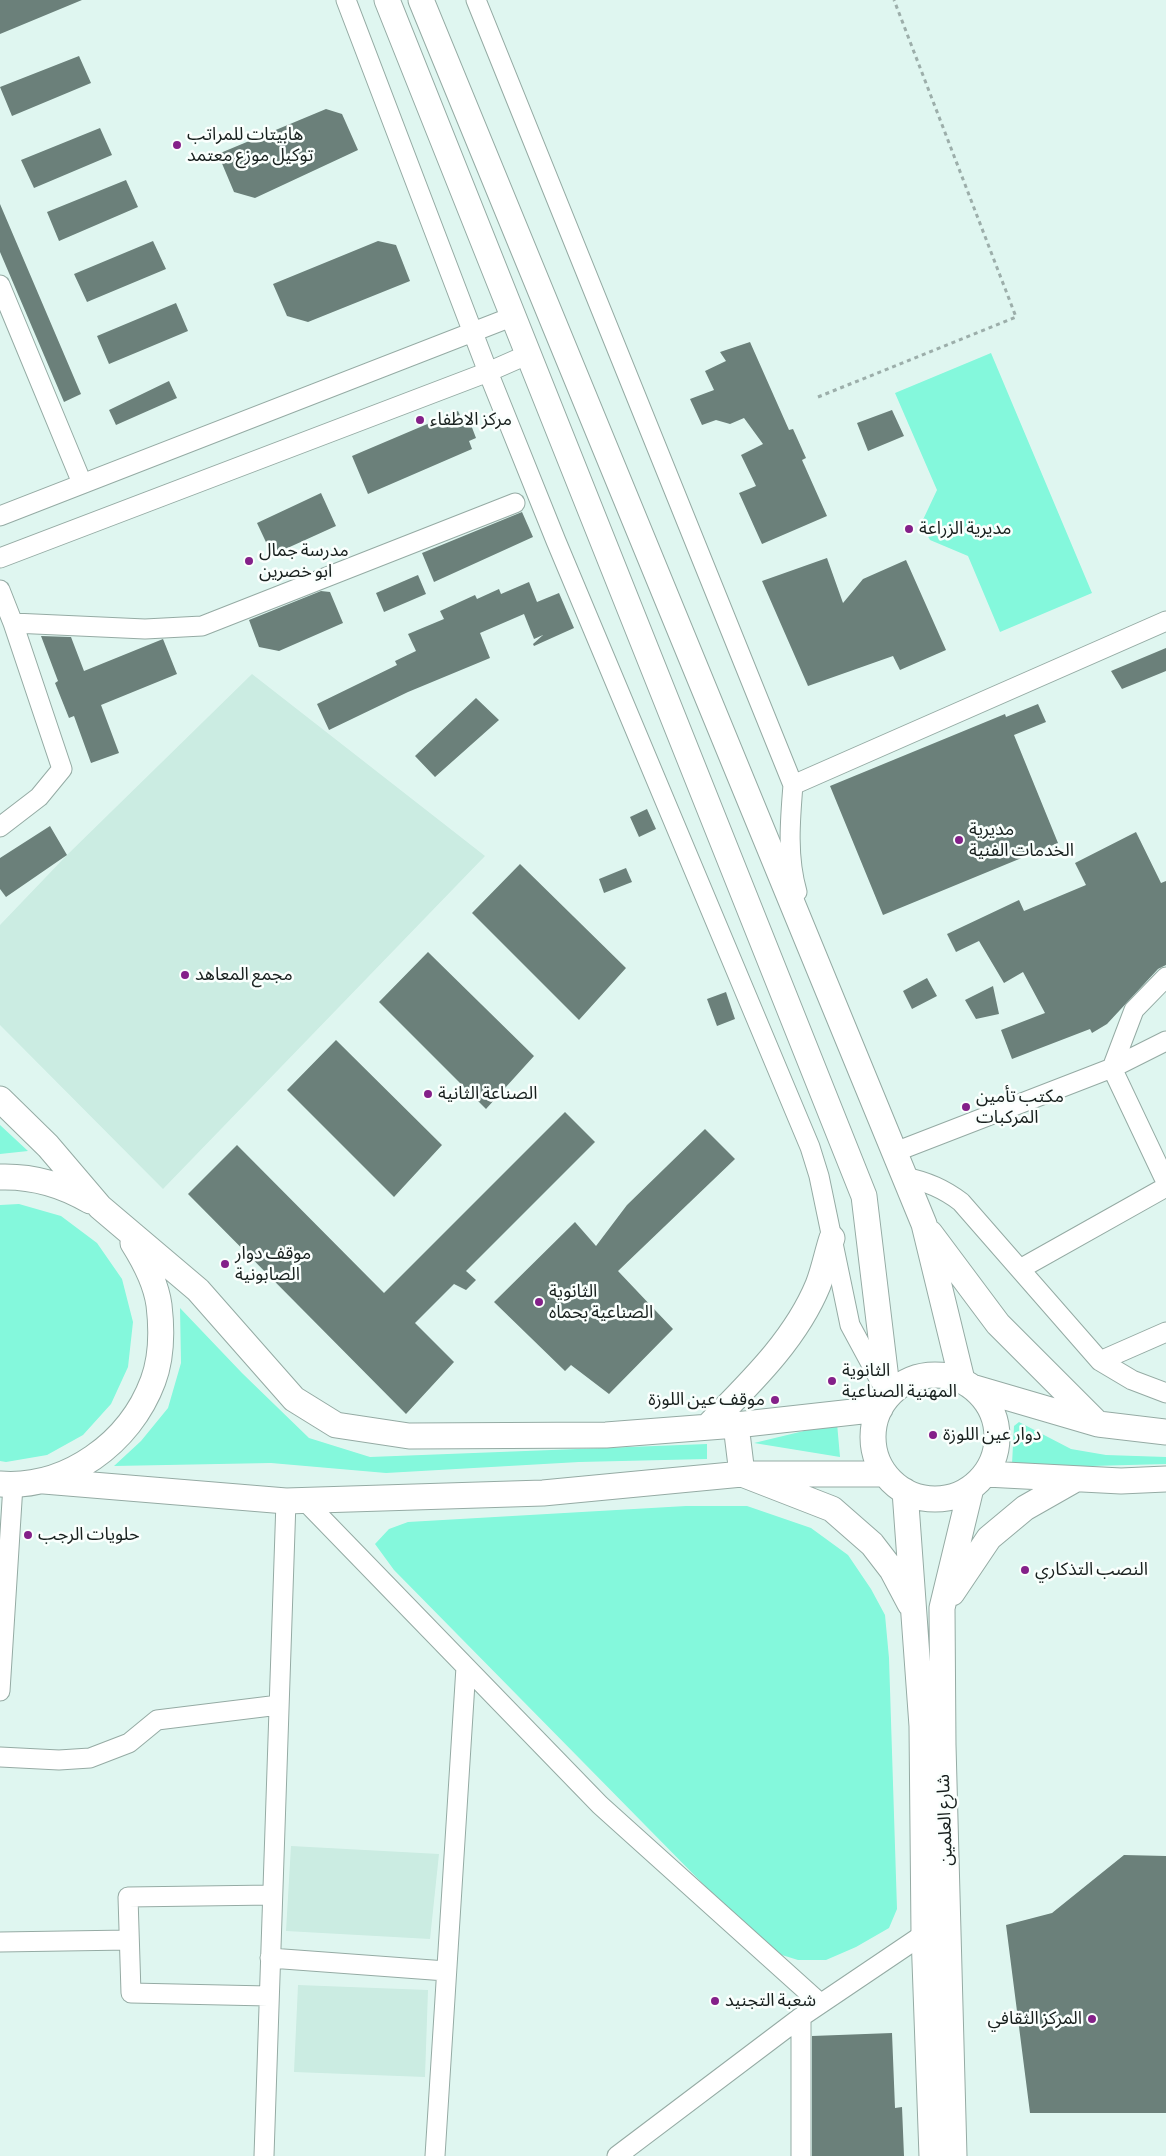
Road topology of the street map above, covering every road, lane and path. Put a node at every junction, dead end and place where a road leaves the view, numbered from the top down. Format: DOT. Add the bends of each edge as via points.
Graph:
graph roads {
  1 [pos="346,0"];
  2 [pos="387,0"];
  3 [pos="421,0"];
  4 [pos="476,0"];
  5 [pos="894,0"];
  6 [pos="0,285"];
  7 [pos="514,316"];
  8 [pos="472,333"];
  9 [pos="529,354"];
  10 [pos="488,372"];
  11 [pos="818,396"];
  12 [pos="82,483"];
  13 [pos="515,503"];
  14 [pos="0,516"];
  15 [pos="0,558"];
  16 [pos="0,590"];
  17 [pos="1166,621"];
  18 [pos="13,623"];
  19 [pos="793,784"];
  20 [pos="0,827"];
  21 [pos="821,975"];
  22 [pos="1166,978"];
  23 [pos="1166,1041"];
  24 [pos="1112,1068"];
  25 [pos="0,1099"];
  26 [pos="895,1152"];
  27 [pos="0,1177"];
  28 [pos="904,1178"];
  29 [pos="1166,1182"];
  30 [pos="1166,1188"];
  31 [pos="100,1207"];
  32 [pos="924,1224"];
  33 [pos="832,1238"];
  34 [pos="1020,1269"];
  35 [pos="1166,1332"];
  36 [pos="1100,1361"];
  37 [pos="968,1384"];
  38 [pos="1166,1393"];
  39 [pos="884,1402"];
  40 [pos="1098,1424"];
  41 [pos="736,1425"];
  42 [pos="707,1428"];
  43 [pos="1166,1432"];
  44 [pos="742,1474"];
  45 [pos="885,1474"];
  46 [pos="1076,1479"];
  47 [pos="1166,1479"];
  48 [pos="44,1480"];
  49 [pos="978,1481"];
  50 [pos="6,1485"];
  51 [pos="905,1491"];
  52 [pos="296,1501"];
  53 [pos="942,1608"];
  54 [pos="915,1613"];
  55 [pos="466,1667"];
  56 [pos="0,1691"];
  57 [pos="279,1705"];
  58 [pos="0,1757"];
  59 [pos="272,1895"];
  60 [pos="924,1934"];
  61 [pos="129,1940"];
  62 [pos="0,1942"];
  63 [pos="270,1958"];
  64 [pos="446,1971"];
  65 [pos="268,1996"];
  66 [pos="820,2003"];
  67 [pos="801,2017"];
  68 [pos="264,2156"];
  69 [pos="435,2156"];
  70 [pos="617,2156"];
  71 [pos="801,2156"];
  72 [pos="932,2156"];
  73 [pos="954,2156"];
  1 -- 8 [label="street"];
  2 -- 7 [label="main road"];
  3 -- 21 [label="main road"];
  4 -- 19 [label="street"];
  5 -- 11 [label="path" via="1016,317"];
  6 -- 12 [label="street"];
  7 -- 8 [label="street"];
  7 -- 9 [label="main road"];
  8 -- 10 [label="street"];
  8 -- 12 [label="street"];
  9 -- 10 [label="street"];
  9 -- 39 [label="main road" via="864,1196"];
  10 -- 15 [label="street"];
  10 -- 33 [label="street" via="810,1147"];
  12 -- 14 [label="street"];
  13 -- 18 [label="street" via="202,626 145,630"];
  16 -- 18 [label="street"];
  17 -- 19 [label="street"];
  18 -- 20 [label="street" via="62,768 39,798"];
  19 -- 21 [label="street" via="791,872"];
  21 -- 26 [label="main road"];
  22 -- 24 [label="street" via="1134,1010"];
  23 -- 24 [label="street"];
  24 -- 26 [label="street"];
  24 -- 29 [label="street"];
  25 -- 31 [label="main road" via="48,1146"];
  26 -- 28 [label="main road"];
  27 -- 31 [label="main road" via="45,1181"];
  28 -- 32 [label="main road"];
  28 -- 34 [label="street" via="929,1183 951,1194"];
  30 -- 34 [label="street"];
  31 -- 42 [label="main road" via="198,1290 294,1399 336,1425 409,1436 606,1435"];
  31 -- 48 [label="main road" via="128,1234 148,1267 159,1304 161,1342 153,1380 137,1415 112,1444 80,1466"];
  32 -- 37 [label="main road"];
  32 -- 40 [label="main road" via="998,1324"];
  33 -- 39 [label="street" via="850,1325"];
  33 -- 42 [label="main road" via="818,1286 793,1330"];
  34 -- 36 [label="street"];
  35 -- 36 [label="street"];
  36 -- 38 [label="street" via="1132,1380"];
  37 -- 39 [label="main road" via="943,1375 922,1376 904,1383"];
  37 -- 40 [label="main road"];
  37 -- 49 [label="main road" via="988,1402 996,1419 998,1438 994,1457"];
  39 -- 41 [label="main road"];
  39 -- 45 [label="main road" via="874,1425 873,1442"];
  40 -- 43 [label="main road"];
  41 -- 42 [label="main road"];
  41 -- 44 [label="main road"];
  44 -- 45 [label="main road"];
  44 -- 52 [label="main road" via="543,1493"];
  44 -- 54 [label="main road" via="832,1509 872,1544 892,1570"];
  45 -- 51 [label="main road"];
  46 -- 47 [label="main road"];
  46 -- 49 [label="main road"];
  46 -- 53 [label="main road" via="1025,1508 989,1538"];
  48 -- 50 [label="main road"];
  48 -- 52 [label="main road"];
  49 -- 51 [label="main road" via="955,1496 938,1499"];
  49 -- 53 [label="main road, شارع العلمين"];
  50 -- 56 [label="street"];
  51 -- 54 [label="main road, شارع العلمين"];
  52 -- 55 [label="street"];
  52 -- 57 [label="street"];
  53 -- 73 [label="main road, شارع العلمين"];
  54 -- 60 [label="main road, شارع العلمين" via="922,1726"];
  55 -- 64 [label="street"];
  55 -- 66 [label="street" via="600,1805"];
  57 -- 58 [label="street" via="158,1720 129,1743 90,1758"];
  57 -- 59 [label="street"];
  59 -- 61 [label="street" via="128,1897"];
  59 -- 63 [label="street"];
  60 -- 66 [label="street"];
  60 -- 72 [label="main road, شارع العلمين"];
  61 -- 62 [label="street"];
  61 -- 65 [label="street" via="131,1994"];
  63 -- 64 [label="street"];
  63 -- 65 [label="street"];
  64 -- 69 [label="street"];
  65 -- 68 [label="street"];
  66 -- 67 [label="street"];
  67 -- 70 [label="street"];
  67 -- 71 [label="street"];
}
